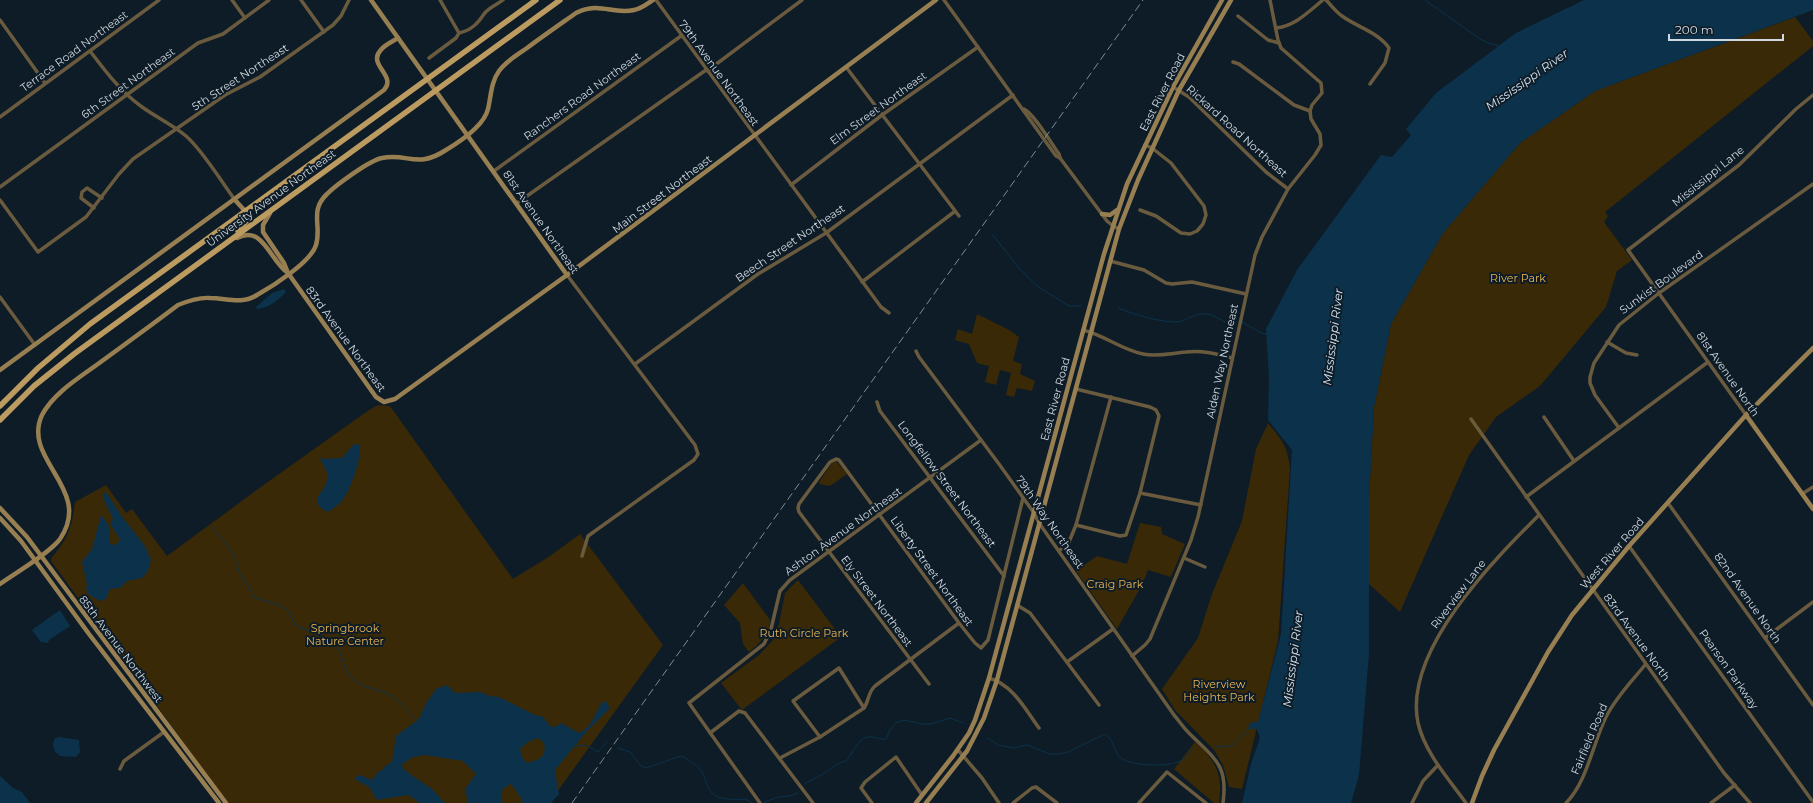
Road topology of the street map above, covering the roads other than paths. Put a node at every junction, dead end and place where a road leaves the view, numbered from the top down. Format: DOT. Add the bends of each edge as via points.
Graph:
graph roads {
  1 [pos="160,0"];
  2 [pos="232,0"];
  3 [pos="269,0"];
  4 [pos="301,0"];
  5 [pos="349,0"];
  6 [pos="371,0"];
  7 [pos="440,0"];
  8 [pos="503,0"];
  9 [pos="536,0"];
  10 [pos="560,0"];
  11 [pos="654,0"];
  12 [pos="802,0"];
  13 [pos="936,0"];
  14 [pos="944,0"];
  15 [pos="1222,0"];
  16 [pos="1231,0"];
  17 [pos="1270,0"];
  18 [pos="1324,0"];
  19 [pos="1238,16"];
  20 [pos="245,18"];
  21 [pos="0,20"];
  22 [pos="1276,28"];
  23 [pos="324,32"];
  24 [pos="459,33"];
  25 [pos="680,36"];
  26 [pos="398,38"];
  27 [pos="1278,43"];
  28 [pos="978,47"];
  29 [pos="90,51"];
  30 [pos="429,58"];
  31 [pos="1233,62"];
  32 [pos="846,67"];
  33 [pos="707,71"];
  34 [pos="428,79"];
  35 [pos="45,83"];
  36 [pos="1370,84"];
  37 [pos="1173,87"];
  38 [pos="1180,90"];
  39 [pos="436,91"];
  40 [pos="127,94"];
  41 [pos="1013,95"];
  42 [pos="1813,95"];
  43 [pos="1310,111"];
  44 [pos="882,115"];
  45 [pos="0,117"];
  46 [pos="176,130"];
  47 [pos="466,135"];
  48 [pos="754,136"];
  49 [pos="1145,145"];
  50 [pos="1152,148"];
  51 [pos="919,164"];
  52 [pos="494,171"];
  53 [pos="1813,184"];
  54 [pos="791,185"];
  55 [pos="0,187"];
  56 [pos="1288,188"];
  57 [pos="102,198"];
  58 [pos="0,200"];
  59 [pos="235,200"];
  60 [pos="516,203"];
  61 [pos="94,208"];
  62 [pos="1119,208"];
  63 [pos="273,209"];
  64 [pos="1140,210"];
  65 [pos="245,211"];
  66 [pos="954,212"];
  67 [pos="1102,214"];
  68 [pos="959,216"];
  69 [pos="1113,226"];
  70 [pos="1120,229"];
  71 [pos="826,233"];
  72 [pos="225,244"];
  73 [pos="1628,250"];
  74 [pos="1110,261"];
  75 [pos="288,273"];
  76 [pos="567,275"];
  77 [pos="862,282"];
  78 [pos="1659,293"];
  79 [pos="1246,294"];
  80 [pos="0,297"];
  81 [pos="890,313"];
  82 [pos="1083,330"];
  83 [pos="1091,332"];
  84 [pos="1607,342"];
  85 [pos="35,345"];
  86 [pos="1813,348"];
  87 [pos="916,351"];
  88 [pos="1637,355"];
  89 [pos="1232,358"];
  90 [pos="1708,362"];
  91 [pos="635,364"];
  92 [pos="0,370"];
  93 [pos="1585,377"];
  94 [pos="1590,377"];
  95 [pos="1076,389"];
  96 [pos="1110,397"];
  97 [pos="395,399"];
  98 [pos="877,402"];
  99 [pos="0,406"];
  100 [pos="1746,415"];
  101 [pos="1544,417"];
  102 [pos="1472,419"];
  103 [pos="0,420"];
  104 [pos="1619,428"];
  105 [pos="981,440"];
  106 [pos="1574,461"];
  107 [pos="930,478"];
  108 [pos="1813,487"];
  109 [pos="1140,493"];
  110 [pos="1802,494"];
  111 [pos="1526,496"];
  112 [pos="1023,498"];
  113 [pos="1668,503"];
  114 [pos="1201,505"];
  115 [pos="0,508"];
  116 [pos="798,508"];
  117 [pos="1813,509"];
  118 [pos="1034,513"];
  119 [pos="880,515"];
  120 [pos="1539,515"];
  121 [pos="0,518"];
  122 [pos="1039,523"];
  123 [pos="1076,525"];
  124 [pos="1629,546"];
  125 [pos="1059,551"];
  126 [pos="829,552"];
  127 [pos="40,555"];
  128 [pos="582,556"];
  129 [pos="1184,558"];
  130 [pos="34,560"];
  131 [pos="1205,567"];
  132 [pos="1004,576"];
  133 [pos="0,584"];
  134 [pos="1592,590"];
  135 [pos="1811,603"];
  136 [pos="1017,605"];
  137 [pos="1813,609"];
  138 [pos="959,624"];
  139 [pos="1113,629"];
  140 [pos="1765,638"];
  141 [pos="1132,656"];
  142 [pos="910,659"];
  143 [pos="1067,662"];
  144 [pos="1645,665"];
  145 [pos="989,678"];
  146 [pos="996,680"];
  147 [pos="929,684"];
  148 [pos="134,692"];
  149 [pos="148,700"];
  150 [pos="1099,705"];
  151 [pos="1813,705"];
  152 [pos="864,708"];
  153 [pos="1039,728"];
  154 [pos="164,732"];
  155 [pos="710,733"];
  156 [pos="820,737"];
  157 [pos="182,744"];
  158 [pos="958,750"];
  159 [pos="962,757"];
  160 [pos="780,758"];
  161 [pos="1438,765"];
  162 [pos="120,768"];
  163 [pos="1735,785"];
  164 [pos="922,795"];
  165 [pos="1813,802"];
  166 [pos="219,803"];
  167 [pos="226,803"];
  168 [pos="760,803"];
  169 [pos="813,803"];
  170 [pos="872,803"];
  171 [pos="916,803"];
  172 [pos="926,803"];
  173 [pos="999,803"];
  174 [pos="1013,803"];
  175 [pos="1057,803"];
  176 [pos="1139,803"];
  177 [pos="1206,803"];
  178 [pos="1223,803"];
  179 [pos="1412,803"];
  180 [pos="1466,803"];
  181 [pos="1472,803"];
  182 [pos="1566,803"];
  183 [pos="1711,803"];
  184 [pos="1750,803"];
  1 -- 29 [label="street, Terrace Road Northeast"];
  2 -- 20 [label="street"];
  3 -- 20 [label="street, 6th Street Northeast"];
  4 -- 23 [label="street"];
  5 -- 23 [label="street, 5th Street Northeast" via="341,16"];
  6 -- 26 [label="street, 81st Avenue Northeast"];
  7 -- 24 [label="street"];
  8 -- 24 [label="street" via="484,14 481,20"];
  9 -- 34 [label="main road, University Avenue Northeast"];
  10 -- 39 [label="main road, University Avenue Northeast"];
  11 -- 25 [label="street, 79th Avenue Northeast"];
  11 -- 47 [label="street" via="636,10 594,7 583,9 507,62 494,81 488,110 483,120"];
  12 -- 33 [label="street"];
  13 -- 32 [label="street, Main Street Northeast"];
  14 -- 28 [label="street"];
  15 -- 37 [label="street, East River Road"];
  16 -- 38 [label="street, East River Road"];
  17 -- 22 [label="street"];
  18 -- 22 [label="street" via="1294,23"];
  18 -- 36 [label="street" via="1342,16 1360,25 1389,48 1385,63"];
  19 -- 27 [label="street" via="1268,40"];
  20 -- 40 [label="street, 6th Street Northeast" via="223,34 198,43"];
  21 -- 35 [label="street"];
  22 -- 27 [label="street"];
  23 -- 46 [label="street, 5th Street Northeast" via="260,77 225,95"];
  24 -- 30 [label="street"];
  25 -- 33 [label="street, 79th Avenue Northeast"];
  25 -- 52 [label="street, Ranchers Road Northeast"];
  26 -- 34 [label="street, 81st Avenue Northeast"];
  26 -- 59 [label="street" via="377,54 378,64 388,80 386,88"];
  27 -- 43 [label="street" via="1284,52 1321,83 1322,93"];
  28 -- 41 [label="street"];
  28 -- 44 [label="street, Elm Street Northeast"];
  29 -- 35 [label="street, Terrace Road Northeast"];
  29 -- 40 [label="street" via="114,82"];
  31 -- 43 [label="street" via="1240,64 1294,105"];
  32 -- 44 [label="street"];
  32 -- 48 [label="street, Main Street Northeast"];
  33 -- 48 [label="street, 79th Avenue Northeast"];
  33 -- 60 [label="street"];
  34 -- 39 [label="street, 81st Avenue Northeast"];
  34 -- 65 [label="main road, University Avenue Northeast"];
  35 -- 45 [label="street, Terrace Road Northeast"];
  37 -- 38 [label="street, Rickard Road Northeast"];
  37 -- 49 [label="street, East River Road"];
  38 -- 50 [label="street, East River Road"];
  38 -- 56 [label="street, Rickard Road Northeast" via="1266,172"];
  39 -- 47 [label="street, 81st Avenue Northeast"];
  39 -- 63 [label="main road, University Avenue Northeast"];
  40 -- 46 [label="street"];
  40 -- 55 [label="street, 6th Street Northeast"];
  41 -- 51 [label="street, Beech Street Northeast"];
  41 -- 67 [label="street" via="1056,156"];
  42 -- 73 [label="street, Mississippi Lane" via="1796,108 1738,165"];
  43 -- 56 [label="street, Alden Way Northeast" via="1311,119 1320,134 1321,145"];
  44 -- 51 [label="street"];
  44 -- 54 [label="street, Elm Street Northeast"];
  46 -- 57 [label="street, 5th Street Northeast" via="133,160"];
  46 -- 59 [label="street" via="198,150"];
  47 -- 52 [label="street, 81st Avenue Northeast"];
  47 -- 75 [label="street" via="446,150 425,160 388,157 376,159 328,193 319,203 316,247"];
  48 -- 54 [label="street"];
  48 -- 76 [label="street, Main Street Northeast"];
  49 -- 50 [label="street"];
  49 -- 62 [label="street, East River Road"];
  50 -- 64 [label="street" via="1171,163 1204,206 1206,215 1203,224 1190,234 1181,233 1156,216"];
  50 -- 70 [label="street, East River Road"];
  51 -- 66 [label="street"];
  51 -- 71 [label="street, Beech Street Northeast"];
  52 -- 60 [label="street, 81st Avenue Northeast"];
  53 -- 78 [label="street, Sunkist Boulevard"];
  54 -- 71 [label="street"];
  56 -- 79 [label="street, Alden Way Northeast" via="1258,246"];
  57 -- 61 [label="street, 5th Street Northeast"];
  57 -- 61 [label="street" via="87,188 82,192 81,198"];
  58 -- 61 [label="street" via="38,252 86,217"];
  59 -- 65 [label="street"];
  59 -- 85 [label="street"];
  60 -- 76 [label="street, 81st Avenue Northeast"];
  62 -- 67 [label="street" via="1110,215"];
  62 -- 69 [label="street, East River Road"];
  63 -- 72 [label="main road, University Avenue Northeast"];
  63 -- 75 [label="street, 83rd Avenue Northeast" via="262,229"];
  65 -- 72 [label="main road" via="246,224"];
  65 -- 99 [label="main road, University Avenue Northeast" via="79,332"];
  66 -- 68 [label="street"];
  66 -- 77 [label="street"];
  67 -- 69 [label="street"];
  69 -- 70 [label="street"];
  69 -- 82 [label="street, East River Road"];
  70 -- 74 [label="street, East River Road"];
  71 -- 77 [label="street"];
  71 -- 91 [label="street, Beech Street Northeast" via="758,274"];
  72 -- 75 [label="street, 83rd Avenue Northeast" via="242,235 251,234 259,238 281,269"];
  72 -- 103 [label="main road, University Avenue Northeast" via="59,364"];
  73 -- 78 [label="street, 81st Avenue North"];
  74 -- 79 [label="street" via="1144,270 1166,283 1192,282"];
  74 -- 83 [label="street, East River Road"];
  75 -- 97 [label="street, 83rd Avenue Northeast" via="376,398 384,402"];
  75 -- 127 [label="street" via="262,293 248,299 235,301 201,298 178,306 52,400 41,416 39,442 65,489 69,509 67,525 60,539"];
  76 -- 91 [label="street, 81st Avenue Northeast"];
  76 -- 97 [label="street, Main Street Northeast"];
  77 -- 81 [label="street" via="881,307"];
  78 -- 84 [label="street, Sunkist Boulevard" via="1624,320"];
  78 -- 90 [label="street, 81st Avenue North"];
  79 -- 89 [label="street, Alden Way Northeast"];
  80 -- 85 [label="street"];
  82 -- 83 [label="street"];
  82 -- 118 [label="street, East River Road"];
  83 -- 89 [label="street" via="1143,354 1200,352"];
  83 -- 95 [label="street, East River Road"];
  84 -- 88 [label="street" via="1626,353"];
  84 -- 94 [label="street, Sunkist Boulevard" via="1591,369"];
  85 -- 92 [label="street"];
  86 -- 100 [label="street, West River Road"];
  87 -- 105 [label="street, 79th Way Northeast"];
  89 -- 114 [label="street, Alden Way Northeast"];
  90 -- 100 [label="street, 81st Avenue North"];
  90 -- 104 [label="street"];
  91 -- 128 [label="street, 81st Avenue Northeast" via="695,445 698,454 694,460 588,536"];
  93 -- 94 [label="street"];
  94 -- 104 [label="street" via="1595,395"];
  95 -- 96 [label="street"];
  95 -- 122 [label="street, East River Road"];
  96 -- 109 [label="street" via="1150,407 1156,410 1159,416"];
  96 -- 123 [label="street"];
  98 -- 107 [label="street, Longfellow Street Northeast" via="880,411"];
  100 -- 110 [label="street, 81st Avenue North"];
  100 -- 113 [label="street, West River Road"];
  101 -- 106 [label="street"];
  102 -- 111 [label="street, 83rd Avenue North"];
  104 -- 106 [label="street"];
  105 -- 107 [label="street, Ashton Avenue Northeast"];
  105 -- 112 [label="street, 79th Way Northeast"];
  106 -- 111 [label="street"];
  107 -- 119 [label="street, Ashton Avenue Northeast"];
  107 -- 132 [label="street, Longfellow Street Northeast"];
  108 -- 110 [label="street"];
  109 -- 114 [label="street"];
  109 -- 123 [label="street" via="1126,535 1120,536"];
  110 -- 117 [label="street, 81st Avenue North"];
  111 -- 120 [label="street, 83rd Avenue North"];
  112 -- 118 [label="street, 79th Way Northeast"];
  112 -- 132 [label="street"];
  113 -- 124 [label="street, West River Road"];
  113 -- 140 [label="street, 82nd Avenue North"];
  114 -- 129 [label="street, Alden Way Northeast"];
  115 -- 127 [label="street, 85th Avenue Northwest"];
  116 -- 119 [label="street, Liberty Street Northeast" via="830,462 836,459 841,462"];
  116 -- 126 [label="street, Ely Street Northeast"];
  118 -- 122 [label="street, 79th Way Northeast"];
  118 -- 145 [label="street, East River Road"];
  119 -- 126 [label="street, Ashton Avenue Northeast"];
  119 -- 138 [label="street, Liberty Street Northeast"];
  120 -- 134 [label="street, 83rd Avenue North"];
  120 -- 161 [label="street, Riverview Lane" via="1499,554 1439,634 1420,677 1416,701 1418,722 1428,750"];
  121 -- 130 [label="street, 85th Avenue Northwest"];
  122 -- 125 [label="street, 79th Way Northeast"];
  122 -- 136 [label="street, East River Road"];
  123 -- 125 [label="street" via="1069,542"];
  124 -- 134 [label="street, West River Road"];
  124 -- 165 [label="street, Pearson Parkway"];
  125 -- 139 [label="street, 79th Way Northeast"];
  126 -- 142 [label="street, Ely Street Northeast"];
  126 -- 155 [label="street, Ashton Avenue Northeast" via="790,580 780,591 772,630 764,644 689,703"];
  127 -- 130 [label="street"];
  127 -- 149 [label="street, 85th Avenue Northwest"];
  129 -- 131 [label="street"];
  129 -- 141 [label="street, Alden Way Northeast" via="1150,639"];
  130 -- 133 [label="street"];
  130 -- 148 [label="street, 85th Avenue Northwest"];
  132 -- 138 [label="street, Liberty Street Northeast" via="988,640 981,648"];
  134 -- 144 [label="street, 83rd Avenue North"];
  134 -- 181 [label="street, West River Road" via="1566,622 1548,652 1494,750"];
  135 -- 137 [label="street"];
  135 -- 140 [label="street"];
  136 -- 143 [label="street" via="1030,612"];
  136 -- 146 [label="street, East River Road"];
  138 -- 142 [label="street"];
  139 -- 141 [label="street, 79th Way Northeast"];
  139 -- 143 [label="street"];
  140 -- 151 [label="street, 82nd Avenue North"];
  141 -- 178 [label="street, 79th Way Northeast" via="1186,730 1214,758 1224,781"];
  142 -- 147 [label="street, Ely Street Northeast"];
  142 -- 152 [label="street" via="871,690"];
  143 -- 150 [label="street"];
  144 -- 163 [label="street, 83rd Avenue North"];
  144 -- 182 [label="street, Fairfield Road" via="1611,708 1579,786"];
  145 -- 146 [label="street"];
  145 -- 158 [label="street, East River Road" via="975,720"];
  146 -- 153 [label="street" via="1012,691"];
  146 -- 159 [label="street, East River Road" via="984,718"];
  148 -- 149 [label="street" via="139,692"];
  148 -- 154 [label="street, 85th Avenue Northwest"];
  149 -- 157 [label="street, 85th Avenue Northwest"];
  152 -- 156 [label="street"];
  152 -- 156 [label="street" via="839,668 792,701"];
  154 -- 157 [label="street" via="170,732"];
  154 -- 162 [label="street" via="126,760"];
  154 -- 166 [label="street, 85th Avenue Northwest"];
  155 -- 160 [label="street" via="742,711"];
  155 -- 168 [label="street"];
  156 -- 160 [label="street"];
  157 -- 167 [label="street, 85th Avenue Northwest"];
  158 -- 159 [label="street"];
  158 -- 164 [label="street, East River Road"];
  159 -- 172 [label="street, East River Road"];
  159 -- 173 [label="street" via="982,778"];
  160 -- 169 [label="street"];
  161 -- 179 [label="street" via="1423,781"];
  161 -- 180 [label="street, Riverview Lane"];
  163 -- 183 [label="street"];
  163 -- 184 [label="street, 83rd Avenue North"];
  164 -- 170 [label="street" via="896,758 861,788"];
  164 -- 171 [label="street, East River Road"];
  174 -- 175 [label="street" via="1036,787"];
  176 -- 177 [label="street" via="1167,772"];
}
